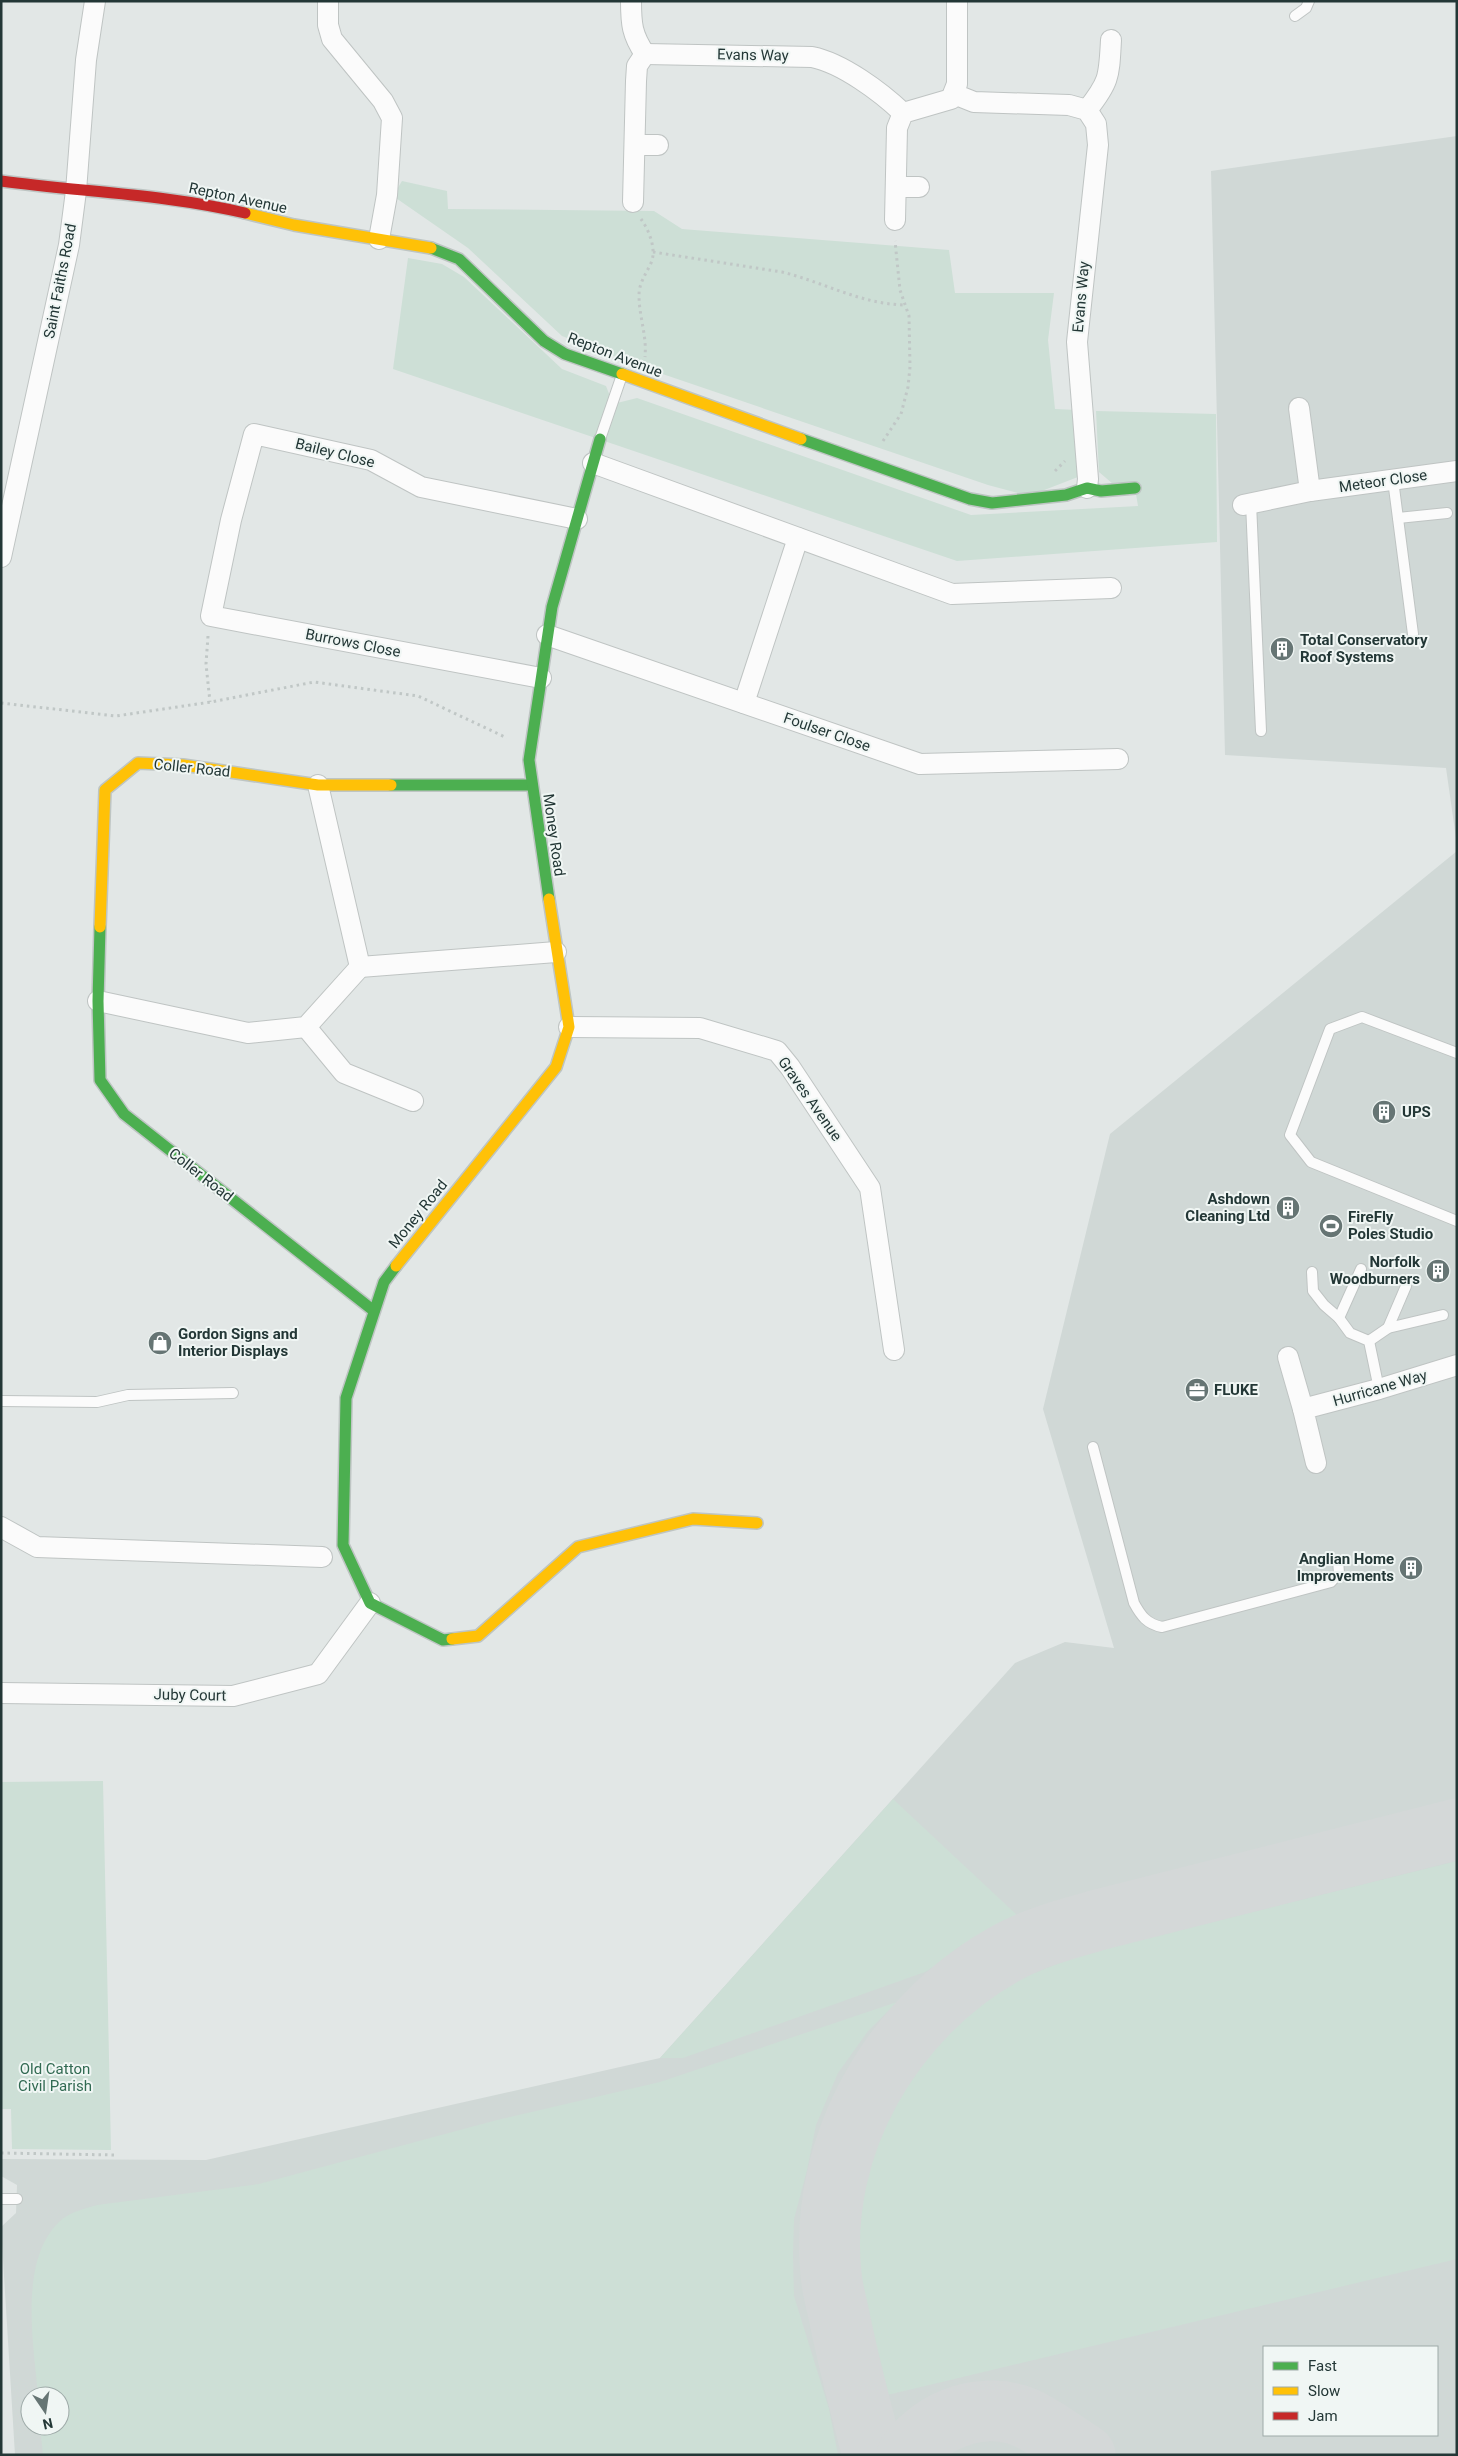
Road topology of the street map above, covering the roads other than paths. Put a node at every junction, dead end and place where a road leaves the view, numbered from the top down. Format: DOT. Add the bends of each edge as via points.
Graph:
graph roads {
  1 [pos="96,1"];
  2 [pos="328,1"];
  3 [pos="631,1"];
  4 [pos="957,1"];
  5 [pos="1309,1"];
  6 [pos="1294,16"];
  7 [pos="1111,40"];
  8 [pos="645,54"];
  9 [pos="954,94"];
  10 [pos="1087,110"];
  11 [pos="903,113"];
  12 [pos="635,145"];
  13 [pos="658,145"];
  14 [pos="1,181"];
  15 [pos="896,187"];
  16 [pos="919,187"];
  17 [pos="76,191"];
  18 [pos="633,202"];
  19 [pos="895,220"];
  20 [pos="379,239"];
  21 [pos="622,374"];
  22 [pos="1299,408"];
  23 [pos="600,439"];
  24 [pos="593,463"];
  25 [pos="1457,471"];
  26 [pos="1393,480"];
  27 [pos="1086,488"];
  28 [pos="1135,488"];
  29 [pos="1310,492"];
  30 [pos="1247,504"];
  31 [pos="1447,513"];
  32 [pos="1398,518"];
  33 [pos="577,519"];
  34 [pos="798,538"];
  35 [pos="1,557"];
  36 [pos="1111,588"];
  37 [pos="211,616"];
  38 [pos="1413,634"];
  39 [pos="547,635"];
  40 [pos="541,678"];
  41 [pos="744,703"];
  42 [pos="1262,731"];
  43 [pos="1118,759"];
  44 [pos="318,785"];
  45 [pos="532,785"];
  46 [pos="556,952"];
  47 [pos="360,967"];
  48 [pos="98,1000"];
  49 [pos="306,1027"];
  50 [pos="569,1027"];
  51 [pos="1457,1053"];
  52 [pos="413,1101"];
  53 [pos="1457,1221"];
  54 [pos="1361,1270"];
  55 [pos="1312,1272"];
  56 [pos="1406,1286"];
  57 [pos="374,1311"];
  58 [pos="1443,1315"];
  59 [pos="1339,1318"];
  60 [pos="1388,1328"];
  61 [pos="1368,1341"];
  62 [pos="894,1350"];
  63 [pos="1288,1357"];
  64 [pos="1457,1365"];
  65 [pos="1379,1389"];
  66 [pos="233,1393"];
  67 [pos="1,1401"];
  68 [pos="1303,1409"];
  69 [pos="1094,1447"];
  70 [pos="1316,1463"];
  71 [pos="757,1523"];
  72 [pos="1,1527"];
  73 [pos="322,1557"];
  74 [pos="1338,1560"];
  75 [pos="370,1604"];
  76 [pos="1,1693"];
  77 [pos="1,2199"];
  78 [pos="17,2199"];
  1 -- 17 [label="street, Saint Faiths Road" via="86,60"];
  2 -- 20 [label="street" via="328,25 332,39 383,101 392,118 388,188"];
  3 -- 8 [label="street" via="634,39"];
  4 -- 9 [label="street" via="957,84"];
  5 -- 6 [label="lane" via="1306,8"];
  7 -- 10 [label="street" via="1109,77"];
  8 -- 11 [label="street, Evans Way" via="812,56 829,60 892,102"];
  8 -- 12 [label="street" via="637,66"];
  9 -- 10 [label="street" via="974,102 1069,105"];
  9 -- 11 [label="street" via="951,99"];
  10 -- 27 [label="street, Evans Way" via="1096,124 1098,145 1077,342 1088,479"];
  11 -- 15 [label="street" via="896,128"];
  12 -- 13 [label="street"];
  12 -- 18 [label="street"];
  14 -- 17 [label="street, Repton Avenue"];
  15 -- 16 [label="street"];
  15 -- 19 [label="street"];
  17 -- 20 [label="street, Repton Avenue" via="131,194 214,206 294,225"];
  17 -- 35 [label="street, Saint Faiths Road" via="69,245"];
  20 -- 21 [label="street, Repton Avenue" via="429,247 459,259 544,340 565,354"];
  21 -- 23 [label="lane"];
  21 -- 27 [label="street, Repton Avenue" via="970,499 992,503 1066,495"];
  22 -- 29 [label="street"];
  23 -- 24 [label="street, Money Road"];
  24 -- 33 [label="street, Money Road"];
  24 -- 34 [label="street"];
  25 -- 26 [label="street, Meteor Close"];
  26 -- 29 [label="street, Meteor Close"];
  26 -- 32 [label="lane"];
  27 -- 28 [label="street, Repton Avenue" via="1101,491"];
  29 -- 30 [label="street, Meteor Close"];
  30 -- 42 [label="lane"];
  31 -- 32 [label="lane"];
  32 -- 38 [label="lane"];
  33 -- 37 [label="street, Bailey Close" via="420,487 371,460 254,434"];
  33 -- 39 [label="street, Money Road"];
  34 -- 36 [label="street" via="952,594"];
  34 -- 41 [label="street"];
  37 -- 40 [label="street, Burrows Close"];
  39 -- 40 [label="street, Money Road"];
  39 -- 41 [label="street, Foulser Close"];
  40 -- 45 [label="street, Money Road" via="529,760"];
  41 -- 43 [label="street, Foulser Close" via="920,764"];
  44 -- 45 [label="street, Coller Road"];
  44 -- 47 [label="street"];
  44 -- 48 [label="street, Coller Road" via="183,764 138,762 105,790"];
  45 -- 46 [label="street, Money Road"];
  46 -- 47 [label="street"];
  46 -- 50 [label="street, Money Road"];
  47 -- 49 [label="street"];
  48 -- 49 [label="street" via="248,1034"];
  48 -- 57 [label="street, Coller Road" via="100,1080 124,1114"];
  49 -- 52 [label="street" via="344,1073"];
  50 -- 57 [label="street, Money Road" via="556,1067 384,1282"];
  50 -- 62 [label="street, Graves Avenue" via="700,1028 777,1052 870,1188"];
  51 -- 53 [label="lane" via="1362,1017 1330,1029 1290,1135 1311,1162"];
  54 -- 59 [label="lane"];
  55 -- 59 [label="lane" via="1313,1291"];
  56 -- 60 [label="lane"];
  57 -- 75 [label="street, Money Road" via="346,1398 343,1545"];
  58 -- 60 [label="lane"];
  59 -- 61 [label="lane" via="1350,1333"];
  60 -- 61 [label="lane"];
  61 -- 65 [label="lane"];
  63 -- 68 [label="street"];
  64 -- 65 [label="street, Hurricane Way"];
  65 -- 68 [label="street, Hurricane Way"];
  66 -- 67 [label="lane" via="128,1395 97,1402"];
  68 -- 70 [label="street"];
  69 -- 74 [label="lane" via="1134,1603 1142,1618 1153,1625 1162,1627 1332,1582 1340,1573"];
  71 -- 75 [label="street" via="693,1519 578,1546 478,1636 443,1640"];
  72 -- 73 [label="street" via="37,1547"];
  75 -- 76 [label="street, Juby Court" via="318,1674 233,1696"];
  77 -- 78 [label="lane"];
}
